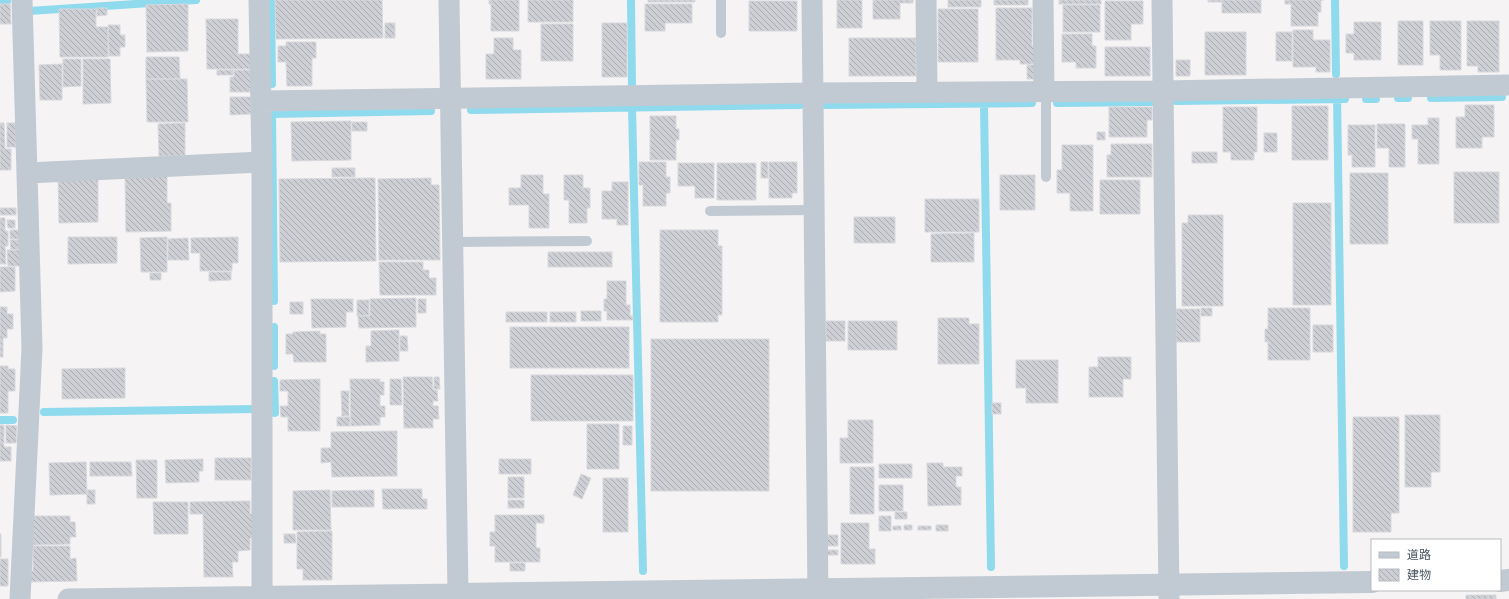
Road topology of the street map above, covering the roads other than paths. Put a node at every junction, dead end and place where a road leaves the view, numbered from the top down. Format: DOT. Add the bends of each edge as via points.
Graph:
graph roads {
  1 [pos="22,0"];
  2 [pos="260,0"];
  3 [pos="449,0"];
  4 [pos="721,0"];
  5 [pos="812,0"];
  6 [pos="926,0"];
  7 [pos="1043,0"];
  8 [pos="1162,0"];
  9 [pos="721,33"];
  10 [pos="1509,85"];
  11 [pos="1163,91"];
  12 [pos="927,92"];
  13 [pos="1045,92"];
  14 [pos="812,93"];
  15 [pos="451,98"];
  16 [pos="261,101"];
  17 [pos="262,162"];
  18 [pos="27,172"];
  19 [pos="1046,177"];
  20 [pos="814,210"];
  21 [pos="710,211"];
  22 [pos="587,241"];
  23 [pos="453,242"];
  24 [pos="1371,582"];
  25 [pos="1168,592"];
  26 [pos="818,594"];
  27 [pos="458,597"];
  28 [pos="262,598"];
  29 [pos="20,599"];
  30 [pos="68,599"];
  1 -- 18 [label="street"];
  2 -- 16 [label="street"];
  3 -- 15 [label="street"];
  4 -- 9 [label="lane"];
  5 -- 14 [label="street"];
  6 -- 12 [label="street"];
  7 -- 13 [label="street"];
  8 -- 11 [label="street"];
  10 -- 11 [label="street"];
  11 -- 13 [label="street"];
  11 -- 25 [label="street"];
  12 -- 13 [label="street"];
  12 -- 14 [label="street"];
  13 -- 19 [label="lane"];
  14 -- 15 [label="street"];
  14 -- 20 [label="street"];
  15 -- 16 [label="street"];
  15 -- 23 [label="street"];
  16 -- 17 [label="street"];
  17 -- 18 [label="street"];
  17 -- 28 [label="street"];
  18 -- 29 [label="street" via="32,348"];
  20 -- 21 [label="lane"];
  20 -- 26 [label="street"];
  22 -- 23 [label="lane"];
  23 -- 27 [label="street"];
  24 -- 25 [label="street"];
  25 -- 26 [label="street"];
  26 -- 27 [label="street"];
  27 -- 28 [label="street"];
  28 -- 30 [label="street"];
}
